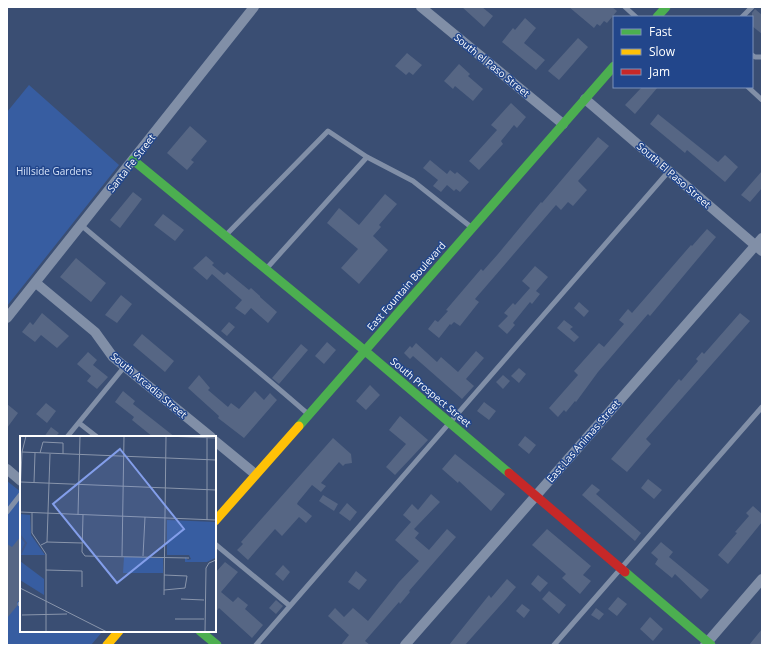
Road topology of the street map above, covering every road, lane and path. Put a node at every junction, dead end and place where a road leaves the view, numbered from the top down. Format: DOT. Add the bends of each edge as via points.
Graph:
graph roads {
  1 [pos="254,7"];
  2 [pos="421,7"];
  3 [pos="625,7"];
  4 [pos="752,7"];
  5 [pos="635,16"];
  6 [pos="743,16"];
  7 [pos="613,67"];
  8 [pos="749,88"];
  9 [pos="585,99"];
  10 [pos="762,100"];
  11 [pos="563,124"];
  12 [pos="367,157"];
  13 [pos="133,160"];
  14 [pos="669,171"];
  15 [pos="81,225"];
  16 [pos="472,227"];
  17 [pos="225,236"];
  18 [pos="760,245"];
  19 [pos="266,269"];
  20 [pos="36,283"];
  21 [pos="7,318"];
  22 [pos="364,350"];
  23 [pos="125,366"];
  24 [pos="762,407"];
  25 [pos="308,414"];
  26 [pos="79,423"];
  27 [pos="450,423"];
  28 [pos="68,436"];
  29 [pos="95,436"];
  30 [pos="210,436"];
  31 [pos="216,441"];
  32 [pos="7,469"];
  33 [pos="255,474"];
  34 [pos="20,480"];
  35 [pos="20,495"];
  36 [pos="536,496"];
  37 [pos="8,508"];
  38 [pos="216,519"];
  39 [pos="216,545"];
  40 [pos="621,568"];
  41 [pos="762,579"];
  42 [pos="290,606"];
  43 [pos="118,632"];
  44 [pos="201,632"];
  45 [pos="708,644"];
  46 [pos="107,645"];
  47 [pos="217,645"];
  48 [pos="256,645"];
  49 [pos="405,645"];
  50 [pos="554,645"];
  1 -- 13 [label="street, Santa Fe Street"];
  2 -- 11 [label="street, South el Paso Street"];
  3 -- 5 [label="lane"];
  4 -- 6 [label="lane"];
  7 -- 9 [label="street, East Fountain Boulevard"];
  8 -- 10 [label="lane"];
  9 -- 11 [label="street, East Fountain Boulevard"];
  9 -- 14 [label="street, South El Paso Street"];
  11 -- 16 [label="street, East Fountain Boulevard"];
  12 -- 16 [label="lane" via="413,180"];
  12 -- 17 [label="lane" via="328,132"];
  12 -- 19 [label="lane"];
  13 -- 15 [label="street, Santa Fe Street"];
  13 -- 17 [label="street, South Prospect Street"];
  14 -- 18 [label="street, South El Paso Street"];
  14 -- 27 [label="lane"];
  15 -- 20 [label="street, Santa Fe Street"];
  15 -- 25 [label="lane" via="256,368"];
  16 -- 22 [label="street, East Fountain Boulevard"];
  17 -- 19 [label="street, South Prospect Street"];
  18 -- 36 [label="street, East Las Animas Street"];
  19 -- 22 [label="street, South Prospect Street"];
  20 -- 21 [label="street, Santa Fe Street"];
  20 -- 23 [label="street, South Arcadia Street" via="95,332 113,357"];
  22 -- 25 [label="street, East Fountain Boulevard"];
  22 -- 27 [label="street, South Prospect Street"];
  23 -- 26 [label="lane"];
  23 -- 30 [label="street, South Arcadia Street"];
  24 -- 40 [label="lane"];
  25 -- 33 [label="street, East Fountain Boulevard"];
  26 -- 28 [label="lane"];
  26 -- 29 [label="lane"];
  27 -- 36 [label="street, South Prospect Street"];
  27 -- 42 [label="lane"];
  31 -- 33 [label="street"];
  32 -- 34 [label="street"];
  33 -- 38 [label="street, East Fountain Boulevard"];
  35 -- 37 [label="lane"];
  36 -- 40 [label="street, South Prospect Street"];
  36 -- 49 [label="street, East Las Animas Street"];
  39 -- 42 [label="lane"];
  40 -- 45 [label="street, South Prospect Street"];
  40 -- 50 [label="lane"];
  41 -- 45 [label="street"];
  42 -- 48 [label="lane"];
  43 -- 46 [label="street"];
  44 -- 47 [label="street"];
}
